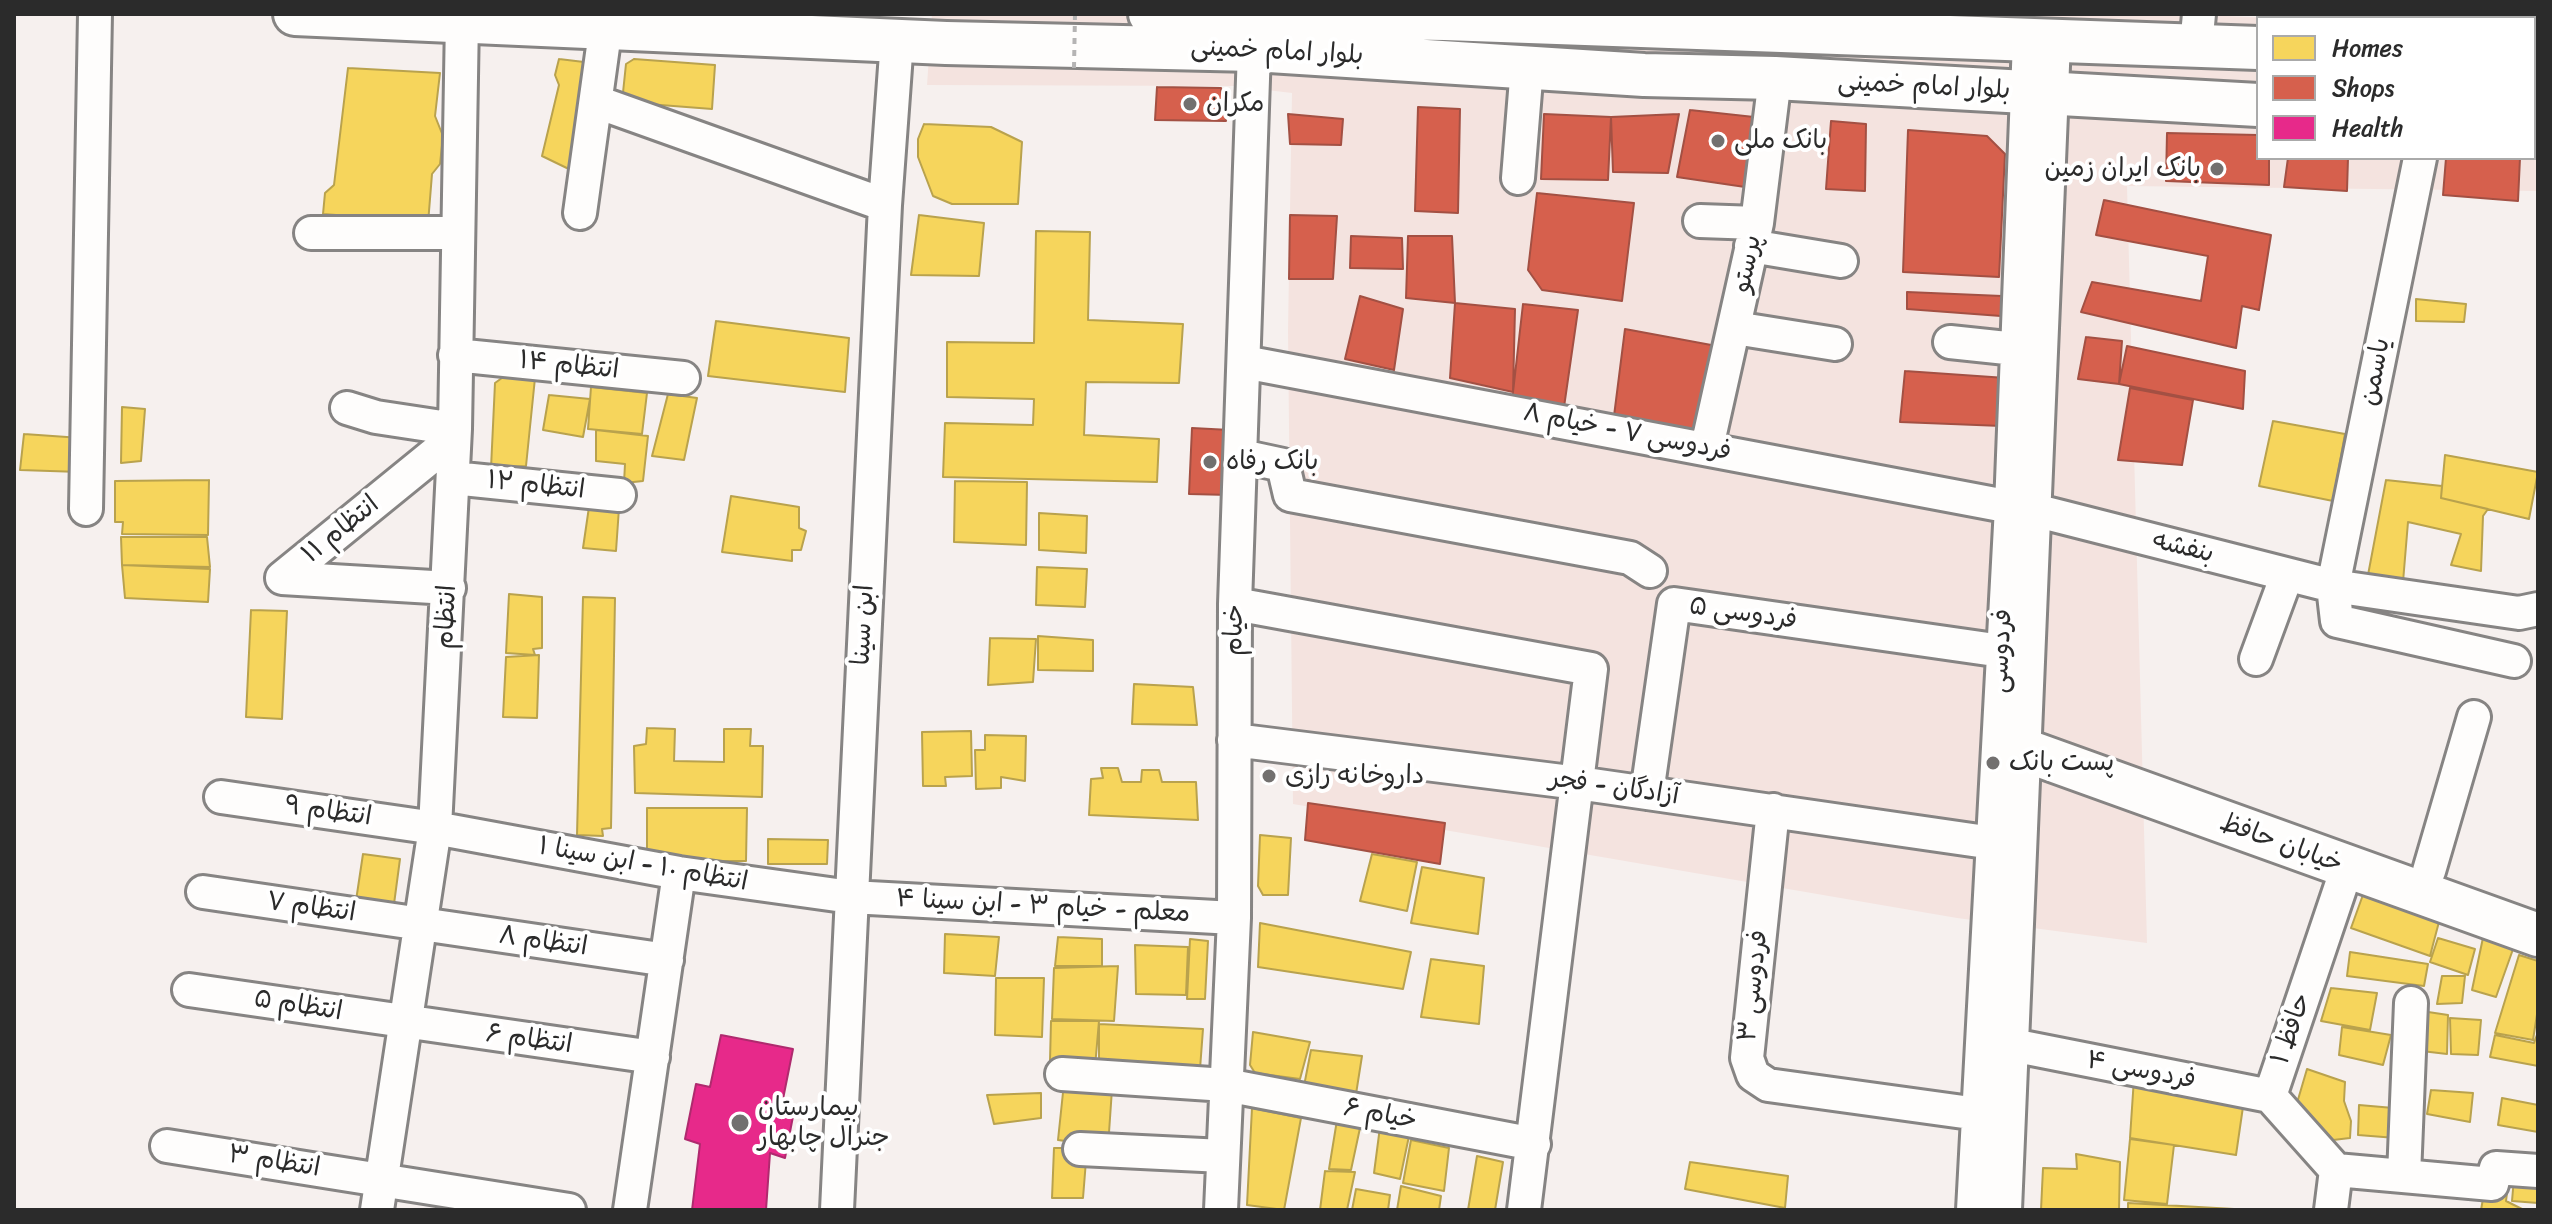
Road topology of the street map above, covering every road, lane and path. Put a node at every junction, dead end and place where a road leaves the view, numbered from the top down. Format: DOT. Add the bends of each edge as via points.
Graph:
graph roads {
  1 [pos="95,14"];
  2 [pos="295,14"];
  3 [pos="1075,14"];
  4 [pos="1150,14"];
  5 [pos="462,19"];
  6 [pos="1770,22"];
  7 [pos="629,23"];
  8 [pos="1894,25"];
  9 [pos="1978,26"];
  10 [pos="2065,35"];
  11 [pos="2219,39"];
  12 [pos="897,40"];
  13 [pos="1254,50"];
  14 [pos="1527,67"];
  15 [pos="1074,68"];
  16 [pos="1775,78"];
  17 [pos="2039,93"];
  18 [pos="597,102"];
  19 [pos="2240,104"];
  20 [pos="2420,160"];
  21 [pos="1518,178"];
  22 [pos="885,205"];
  23 [pos="580,213"];
  24 [pos="1700,221"];
  25 [pos="311,233"];
  26 [pos="457,233"];
  27 [pos="1754,235"];
  28 [pos="1841,261"];
  29 [pos="1735,328"];
  30 [pos="1950,342"];
  31 [pos="1835,344"];
  32 [pos="2016,349"];
  33 [pos="455,355"];
  34 [pos="1244,362"];
  35 [pos="683,378"];
  36 [pos="347,408"];
  37 [pos="455,433"];
  38 [pos="1707,447"];
  39 [pos="1241,456"];
  40 [pos="453,478"];
  41 [pos="619,495"];
  42 [pos="2022,508"];
  43 [pos="86,509"];
  44 [pos="1650,571"];
  45 [pos="2287,575"];
  46 [pos="2333,586"];
  47 [pos="449,588"];
  48 [pos="1235,604"];
  49 [pos="2538,609"];
  50 [pos="2002,651"];
  51 [pos="2256,659"];
  52 [pos="2514,661"];
  53 [pos="2474,717"];
  54 [pos="2025,737"];
  55 [pos="1234,740"];
  56 [pos="1578,783"];
  57 [pos="1647,793"];
  58 [pos="221,797"];
  59 [pos="1773,810"];
  60 [pos="435,828"];
  61 [pos="1993,843"];
  62 [pos="2347,868"];
  63 [pos="2429,871"];
  64 [pos="679,873"];
  65 [pos="203,892"];
  66 [pos="851,897"];
  67 [pos="2538,910"];
  68 [pos="1234,918"];
  69 [pos="420,923"];
  70 [pos="2538,935"];
  71 [pos="667,960"];
  72 [pos="189,990"];
  73 [pos="2411,1003"];
  74 [pos="406,1023"];
  75 [pos="2012,1045"];
  76 [pos="653,1057"];
  77 [pos="1062,1074"];
  78 [pos="1226,1085"];
  79 [pos="2270,1096"];
  80 [pos="1978,1114"];
  81 [pos="1534,1144"];
  82 [pos="167,1146"];
  83 [pos="1080,1149"];
  84 [pos="1223,1156"];
  85 [pos="2336,1170"];
  86 [pos="2538,1171"];
  87 [pos="2404,1176"];
  88 [pos="379,1194"];
  89 [pos="569,1210"];
  90 [pos="630,1210"];
  91 [pos="837,1210"];
  92 [pos="1221,1210"];
  93 [pos="1524,1210"];
  94 [pos="1973,1210"];
  95 [pos="2005,1210"];
  96 [pos="2331,1210"];
  1 -- 43 [label="street"];
  2 -- 5 [label="main road, بلوار امام خمینی"];
  3 -- 15 [label="path, bridge"];
  4 -- 6 [label="main road, بلوار امام خمینی"];
  5 -- 7 [label="main road, بلوار امام خمینی"];
  5 -- 26 [label="street, انتظام"];
  6 -- 8 [label="main road, بلوار امام خمینی"];
  7 -- 12 [label="main road, بلوار امام خمینی"];
  7 -- 18 [label="street"];
  8 -- 9 [label="main road, بلوار امام خمینی"];
  9 -- 10 [label="main road, بلوار امام خمینی"];
  10 -- 11 [label="main road, بلوار امام خمینی"];
  10 -- 17 [label="street"];
  11 -- 19 [label="main road"];
  12 -- 13 [label="main road, بلوار امام خمینی"];
  12 -- 22 [label="street, ابن سینا"];
  13 -- 14 [label="main road, بلوار امام خمینی"];
  13 -- 34 [label="street, خیام"];
  14 -- 16 [label="main road, بلوار امام خمینی"];
  14 -- 21 [label="street"];
  16 -- 17 [label="main road, بلوار امام خمینی"];
  16 -- 27 [label="street, پرستو"];
  17 -- 19 [label="main road, بلوار امام خمینی"];
  17 -- 32 [label="street, فردوسی"];
  17 -- 42 [label="street, فردوسی"];
  18 -- 22 [label="street"];
  18 -- 23 [label="street"];
  20 -- 46 [label="street, یاسمن"];
  22 -- 66 [label="street, ابن سینا"];
  24 -- 27 [label="street"];
  25 -- 26 [label="street"];
  26 -- 33 [label="street, انتظام"];
  27 -- 28 [label="street"];
  27 -- 29 [label="street, پرستو"];
  29 -- 31 [label="street"];
  29 -- 38 [label="street, پرستو"];
  30 -- 32 [label="street"];
  32 -- 42 [label="street, فردوسی"];
  33 -- 35 [label="street, انتظام ۱۴"];
  33 -- 37 [label="street, انتظام"];
  34 -- 38 [label="street, فردوسی ۷ - خیام ۸"];
  34 -- 39 [label="street, خیام"];
  36 -- 37 [label="street"];
  37 -- 40 [label="street, انتظام"];
  37 -- 47 [label="street, انتظام ۱۱" via="282,578"];
  38 -- 42 [label="street, فردوسی ۷ - خیام ۸"];
  39 -- 44 [label="street" via="1283,465 1290,495 1630,558"];
  39 -- 48 [label="street, خیام"];
  40 -- 41 [label="street, انتظام ۱۲"];
  40 -- 47 [label="street, انتظام"];
  42 -- 45 [label="street, بنفشه"];
  42 -- 50 [label="street, فردوسی"];
  42 -- 54 [label="street, فردوسی"];
  45 -- 46 [label="street, بنفشه"];
  45 -- 51 [label="street"];
  46 -- 49 [label="street, بنفشه" via="2519,613"];
  46 -- 52 [label="street" via="2337,621"];
  47 -- 60 [label="street, انتظام"];
  48 -- 55 [label="street, خیام"];
  48 -- 56 [label="street" via="1591,669"];
  50 -- 57 [label="street, فردوسی ۵" via="1674,604"];
  50 -- 61 [label="street, فردوسی"];
  53 -- 63 [label="street"];
  54 -- 62 [label="main road, خیابان حافظ"];
  54 -- 63 [label="main road, خیابان حافظ"];
  54 -- 75 [label="street, فردوسی"];
  55 -- 56 [label="street, آزادگان - فجر"];
  55 -- 68 [label="street, خیام"];
  56 -- 57 [label="street, آزادگان - فجر"];
  56 -- 81 [label="street"];
  57 -- 59 [label="street, آزادگان - فجر"];
  58 -- 60 [label="street, انتظام ۹"];
  59 -- 61 [label="street, آزادگان - فجر"];
  59 -- 80 [label="street, فردوسی ۳" via="1747,1058 1753,1075 1768,1085"];
  60 -- 64 [label="street, انتظام ۱۰ - ابن سینا ۱"];
  60 -- 69 [label="street, انتظام"];
  61 -- 80 [label="street, فردوسی"];
  62 -- 70 [label="main road, خیابان حافظ"];
  62 -- 79 [label="street, حافظ ۱"];
  63 -- 67 [label="main road, خیابان حافظ"];
  64 -- 66 [label="street, انتظام ۱۰ - ابن سینا ۱"];
  64 -- 71 [label="street"];
  65 -- 69 [label="street, انتظام ۷"];
  66 -- 68 [label="street, معلم - خیام ۳ - ابن سینا ۴"];
  66 -- 91 [label="street, ابن سینا"];
  68 -- 78 [label="street, خیام"];
  69 -- 71 [label="street, انتظام ۸"];
  69 -- 74 [label="street, انتظام"];
  71 -- 76 [label="street"];
  72 -- 74 [label="street, انتظام ۵"];
  73 -- 87 [label="street"];
  74 -- 76 [label="street, انتظام ۶"];
  74 -- 88 [label="street, انتظام"];
  75 -- 79 [label="street, فردوسی ۴"];
  75 -- 95 [label="street, فردوسی"];
  76 -- 90 [label="street"];
  77 -- 78 [label="street, خیام ۶"];
  78 -- 81 [label="street, خیام ۶"];
  78 -- 84 [label="street, خیام"];
  79 -- 85 [label="street, حافظ ۱"];
  80 -- 94 [label="street, فردوسی"];
  81 -- 93 [label="street"];
  82 -- 88 [label="street, انتظام ۳"];
  83 -- 84 [label="street"];
  84 -- 92 [label="street, خیام"];
  85 -- 87 [label="street"];
  85 -- 96 [label="street"];
  86 -- 87 [label="street" via="2496,1168 2492,1184"];
  88 -- 89 [label="street, انتظام ۳"];
}
